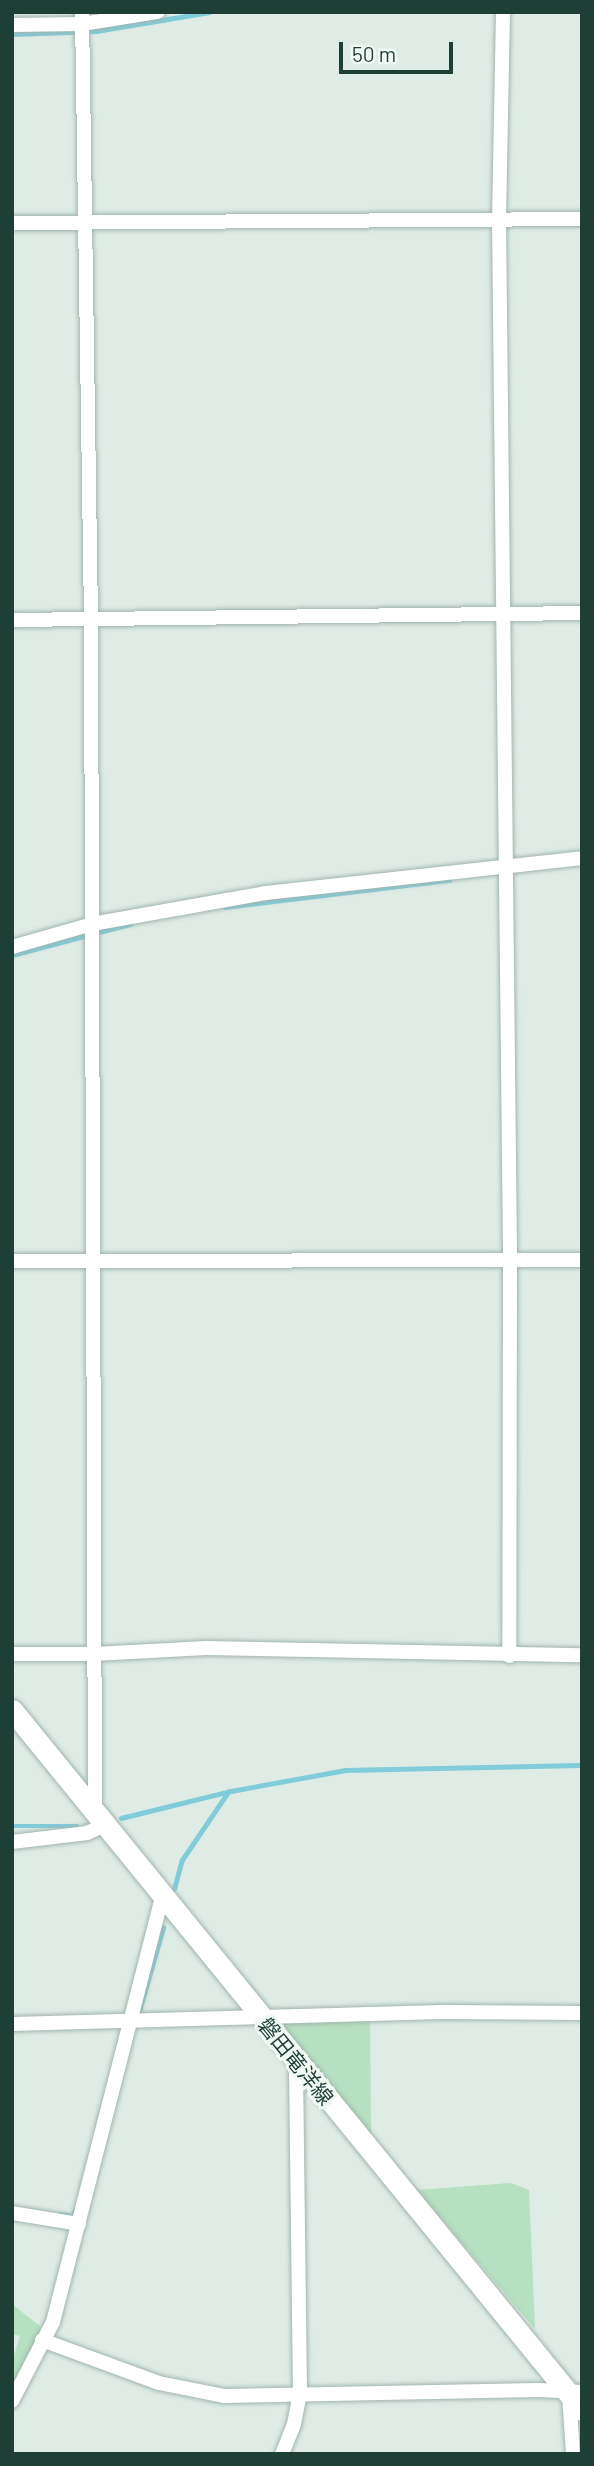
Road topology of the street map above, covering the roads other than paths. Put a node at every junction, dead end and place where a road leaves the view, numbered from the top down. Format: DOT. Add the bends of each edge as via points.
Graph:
graph roads {
  1 [pos="158,12"];
  2 [pos="503,12"];
  3 [pos="82,18"];
  4 [pos="12,25"];
  5 [pos="499,219"];
  6 [pos="582,219"];
  7 [pos="84,222"];
  8 [pos="12,223"];
  9 [pos="582,612"];
  10 [pos="503,613"];
  11 [pos="91,619"];
  12 [pos="12,620"];
  13 [pos="582,858"];
  14 [pos="507,866"];
  15 [pos="92,924"];
  16 [pos="12,947"];
  17 [pos="582,1260"];
  18 [pos="12,1261"];
  19 [pos="94,1261"];
  20 [pos="510,1261"];
  21 [pos="12,1654"];
  22 [pos="94,1654"];
  23 [pos="582,1655"];
  24 [pos="509,1656"];
  25 [pos="12,1710"];
  26 [pos="100,1819"];
  27 [pos="12,1842"];
  28 [pos="163,1895"];
  29 [pos="582,2013"];
  30 [pos="262,2018"];
  31 [pos="131,2021"];
  32 [pos="12,2024"];
  33 [pos="296,2062"];
  34 [pos="12,2213"];
  35 [pos="79,2224"];
  36 [pos="42,2340"];
  37 [pos="300,2394"];
  38 [pos="577,2398"];
  39 [pos="12,2401"];
  40 [pos="282,2454"];
  41 [pos="573,2454"];
  1 -- 3 [label="street"];
  2 -- 5 [label="street"];
  3 -- 4 [label="street"];
  3 -- 7 [label="street"];
  5 -- 6 [label="street"];
  5 -- 7 [label="street"];
  5 -- 10 [label="street"];
  7 -- 8 [label="street"];
  7 -- 11 [label="street"];
  9 -- 10 [label="street"];
  10 -- 11 [label="street"];
  10 -- 14 [label="street"];
  11 -- 12 [label="street"];
  11 -- 15 [label="street"];
  13 -- 14 [label="street"];
  14 -- 15 [label="street" via="266,893"];
  14 -- 20 [label="street"];
  15 -- 16 [label="street"];
  15 -- 19 [label="street"];
  17 -- 20 [label="street"];
  18 -- 19 [label="street"];
  19 -- 20 [label="street"];
  19 -- 22 [label="street"];
  20 -- 24 [label="street"];
  21 -- 22 [label="street"];
  22 -- 24 [label="street" via="206,1648"];
  22 -- 26 [label="street"];
  23 -- 24 [label="street"];
  25 -- 26 [label="main road, 磐田竜洋線"];
  26 -- 27 [label="street" via="87,1833"];
  26 -- 28 [label="main road, 磐田竜洋線"];
  28 -- 30 [label="main road, 磐田竜洋線"];
  28 -- 31 [label="street"];
  29 -- 30 [label="street"];
  30 -- 31 [label="street"];
  30 -- 33 [label="main road, 磐田竜洋線"];
  31 -- 32 [label="street"];
  31 -- 35 [label="street"];
  33 -- 37 [label="street"];
  33 -- 38 [label="main road, 磐田竜洋線"];
  34 -- 35 [label="street"];
  35 -- 36 [label="street" via="54,2322"];
  36 -- 37 [label="street" via="159,2383 224,2396"];
  36 -- 39 [label="street"];
  37 -- 38 [label="street" via="538,2390"];
  37 -- 40 [label="street"];
  38 -- 41 [label="street"];
}
